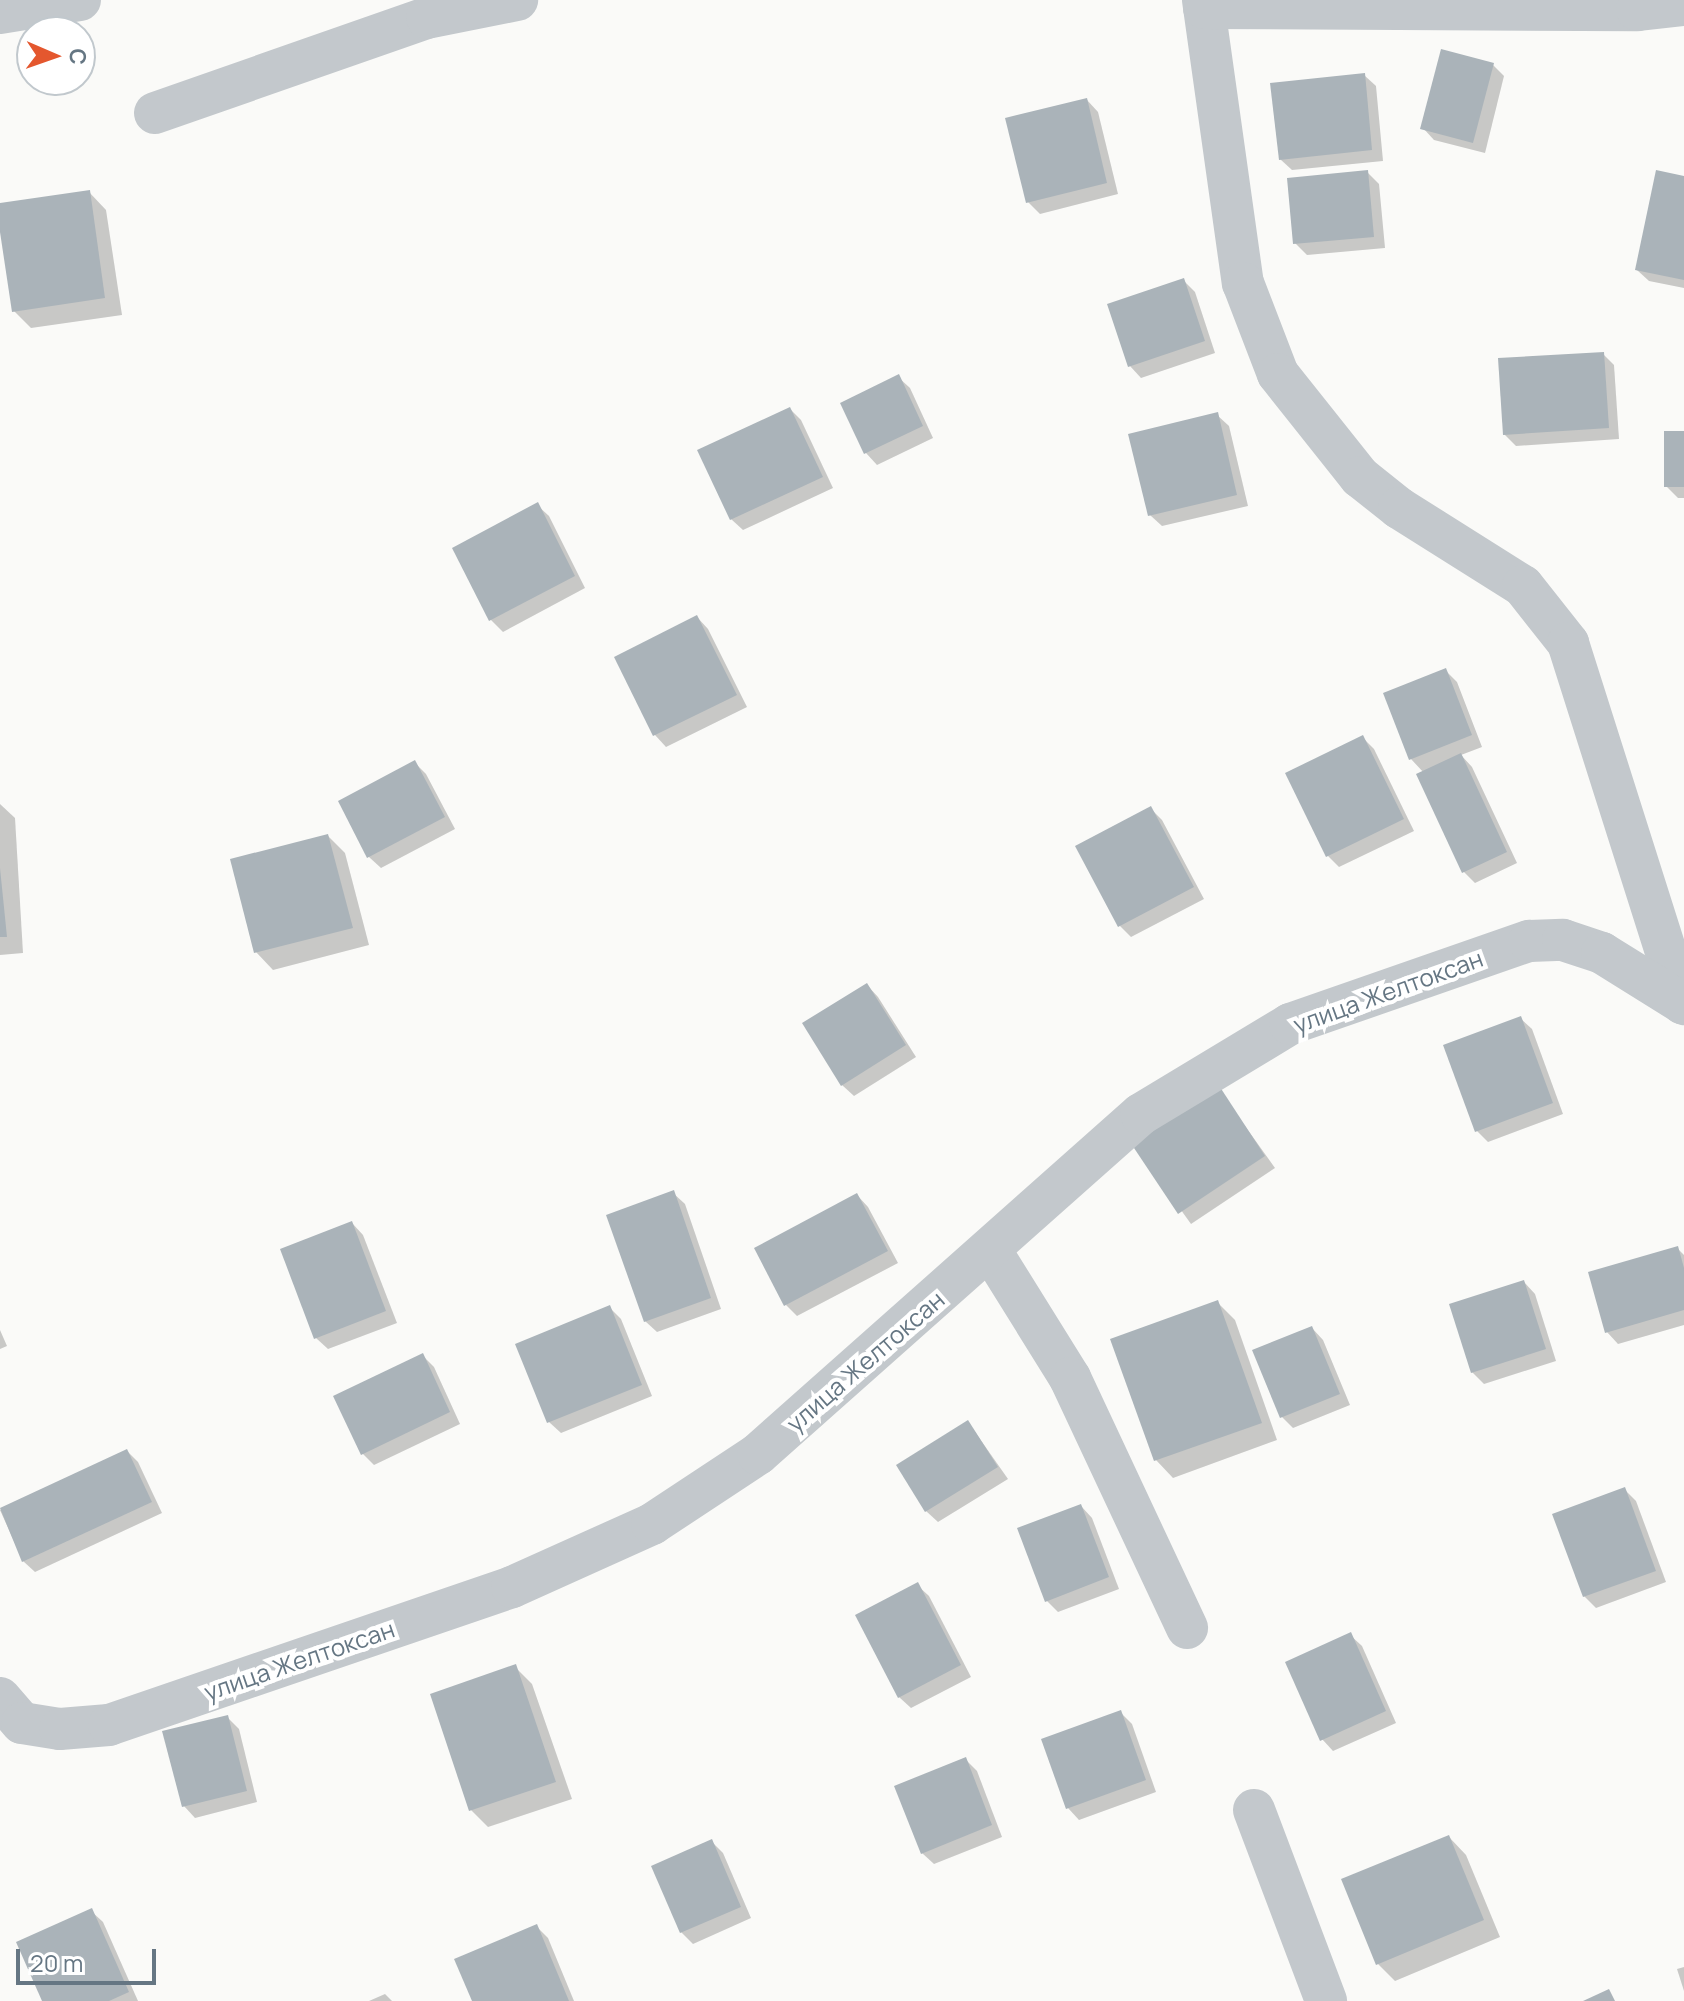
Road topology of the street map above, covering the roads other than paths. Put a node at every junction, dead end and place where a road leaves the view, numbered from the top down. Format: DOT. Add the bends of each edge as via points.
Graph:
graph roads {
  1 [pos="80,0"];
  2 [pos="517,0"];
  3 [pos="1204,4"];
  4 [pos="1684,5"];
  5 [pos="0,13"];
  6 [pos="155,113"];
  7 [pos="1683,1003"];
  8 [pos="991,1251"];
  9 [pos="1187,1628"];
  10 [pos="7,1719"];
  11 [pos="1254,1810"];
  12 [pos="1326,2001"];
  1 -- 5 [label="street"];
  2 -- 6 [label="street" via="427,18"];
  3 -- 4 [label="street" via="1637,10"];
  3 -- 7 [label="street" via="1243,283 1278,374 1360,477 1399,508 1523,586 1568,643"];
  7 -- 8 [label="street, улица Желтоксан" via="1602,953 1563,940 1529,941 1290,1024 1141,1114"];
  8 -- 9 [label="street" via="1070,1378"];
  8 -- 10 [label="street, улица Желтоксан" via="758,1454 652,1524 512,1587 109,1725 60,1729"];
  11 -- 12 [label="street"];
}
